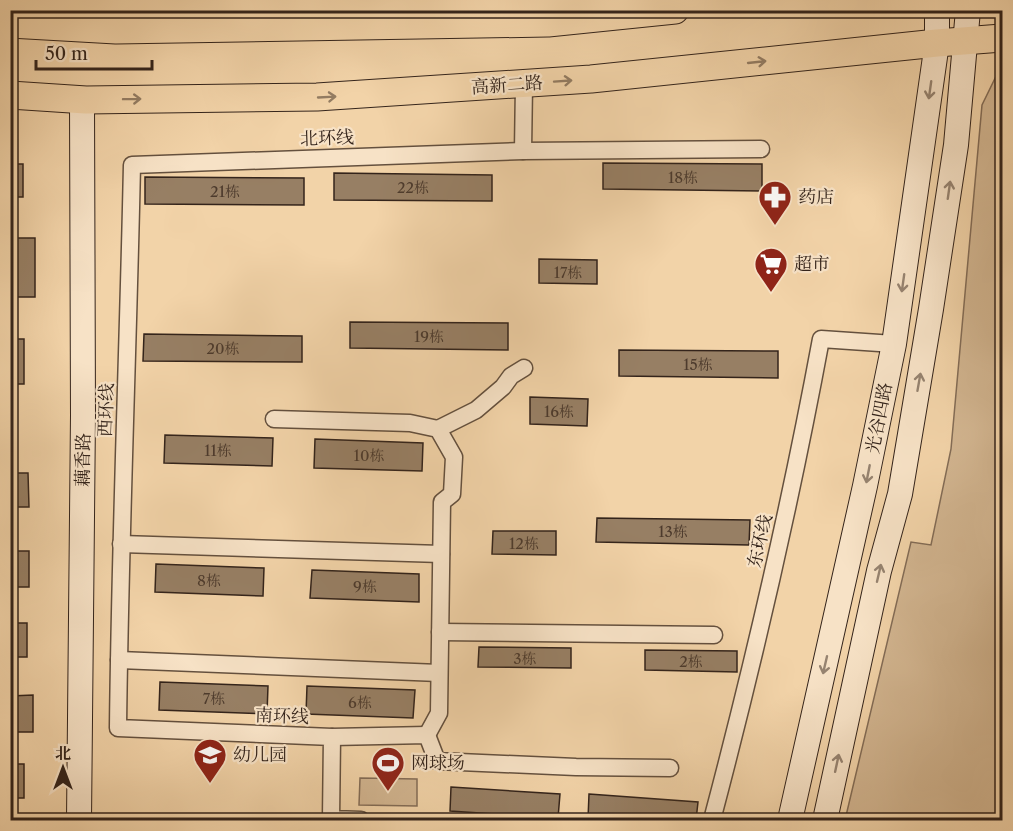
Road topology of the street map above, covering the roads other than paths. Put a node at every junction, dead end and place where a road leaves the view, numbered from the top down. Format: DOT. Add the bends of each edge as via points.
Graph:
graph roads {
  1 [pos="675,10"];
  2 [pos="937,10"];
  3 [pos="969,10"];
  4 [pos="10,24"];
  5 [pos="1002,38"];
  6 [pos="966,41"];
  7 [pos="937,43"];
  8 [pos="524,84"];
  9 [pos="10,95"];
  10 [pos="82,100"];
  11 [pos="761,149"];
  12 [pos="523,151"];
  13 [pos="132,165"];
  14 [pos="894,344"];
  15 [pos="524,368"];
  16 [pos="274,418"];
  17 [pos="438,429"];
  18 [pos="121,544"];
  19 [pos="441,554"];
  20 [pos="440,632"];
  21 [pos="714,635"];
  22 [pos="119,660"];
  23 [pos="439,674"];
  24 [pos="118,728"];
  25 [pos="427,735"];
  26 [pos="332,737"];
  27 [pos="670,768"];
  28 [pos="79,820"];
  29 [pos="361,820"];
  30 [pos="712,820"];
  31 [pos="790,820"];
  32 [pos="825,820"];
  1 -- 4 [label="main road" via="548,23 116,30"];
  2 -- 7 [label="main road, 光谷四路"];
  3 -- 6 [label="main road, 光谷四路"];
  5 -- 6 [label="main road, 高新二路"];
  6 -- 7 [label="main road, 高新二路"];
  32 -- 6 [label="main road, 光谷四路, one-way" via="879,571 900,494 951,180"];
  8 -- 7 [label="main road, 高新二路, one-way"];
  7 -- 14 [label="main road, 光谷四路, one-way"];
  10 -- 8 [label="main road, 高新二路, one-way" via="317,97"];
  8 -- 12 [label="street"];
  9 -- 10 [label="main road, 高新二路"];
  10 -- 28 [label="main road, 藕香路"];
  11 -- 12 [label="street, 北环线"];
  12 -- 13 [label="street, 北环线"];
  13 -- 18 [label="street, 西环线"];
  14 -- 30 [label="street, 东环线" via="821,339 793,482"];
  14 -- 31 [label="main road, 光谷四路, one-way"];
  15 -- 17 [label="street" via="476,410"];
  16 -- 17 [label="street" via="410,423"];
  17 -- 19 [label="street" via="454,457 452,494 442,502"];
  18 -- 19 [label="street"];
  18 -- 22 [label="street, 西环线"];
  19 -- 20 [label="street"];
  20 -- 21 [label="street"];
  20 -- 23 [label="street"];
  22 -- 23 [label="street"];
  22 -- 24 [label="street, 西环线"];
  23 -- 25 [label="street" via="439,713"];
  24 -- 26 [label="street, 南环线"];
  25 -- 26 [label="street"];
  25 -- 27 [label="street" via="437,761"];
  26 -- 29 [label="street, 南环线" via="331,819"];
}
